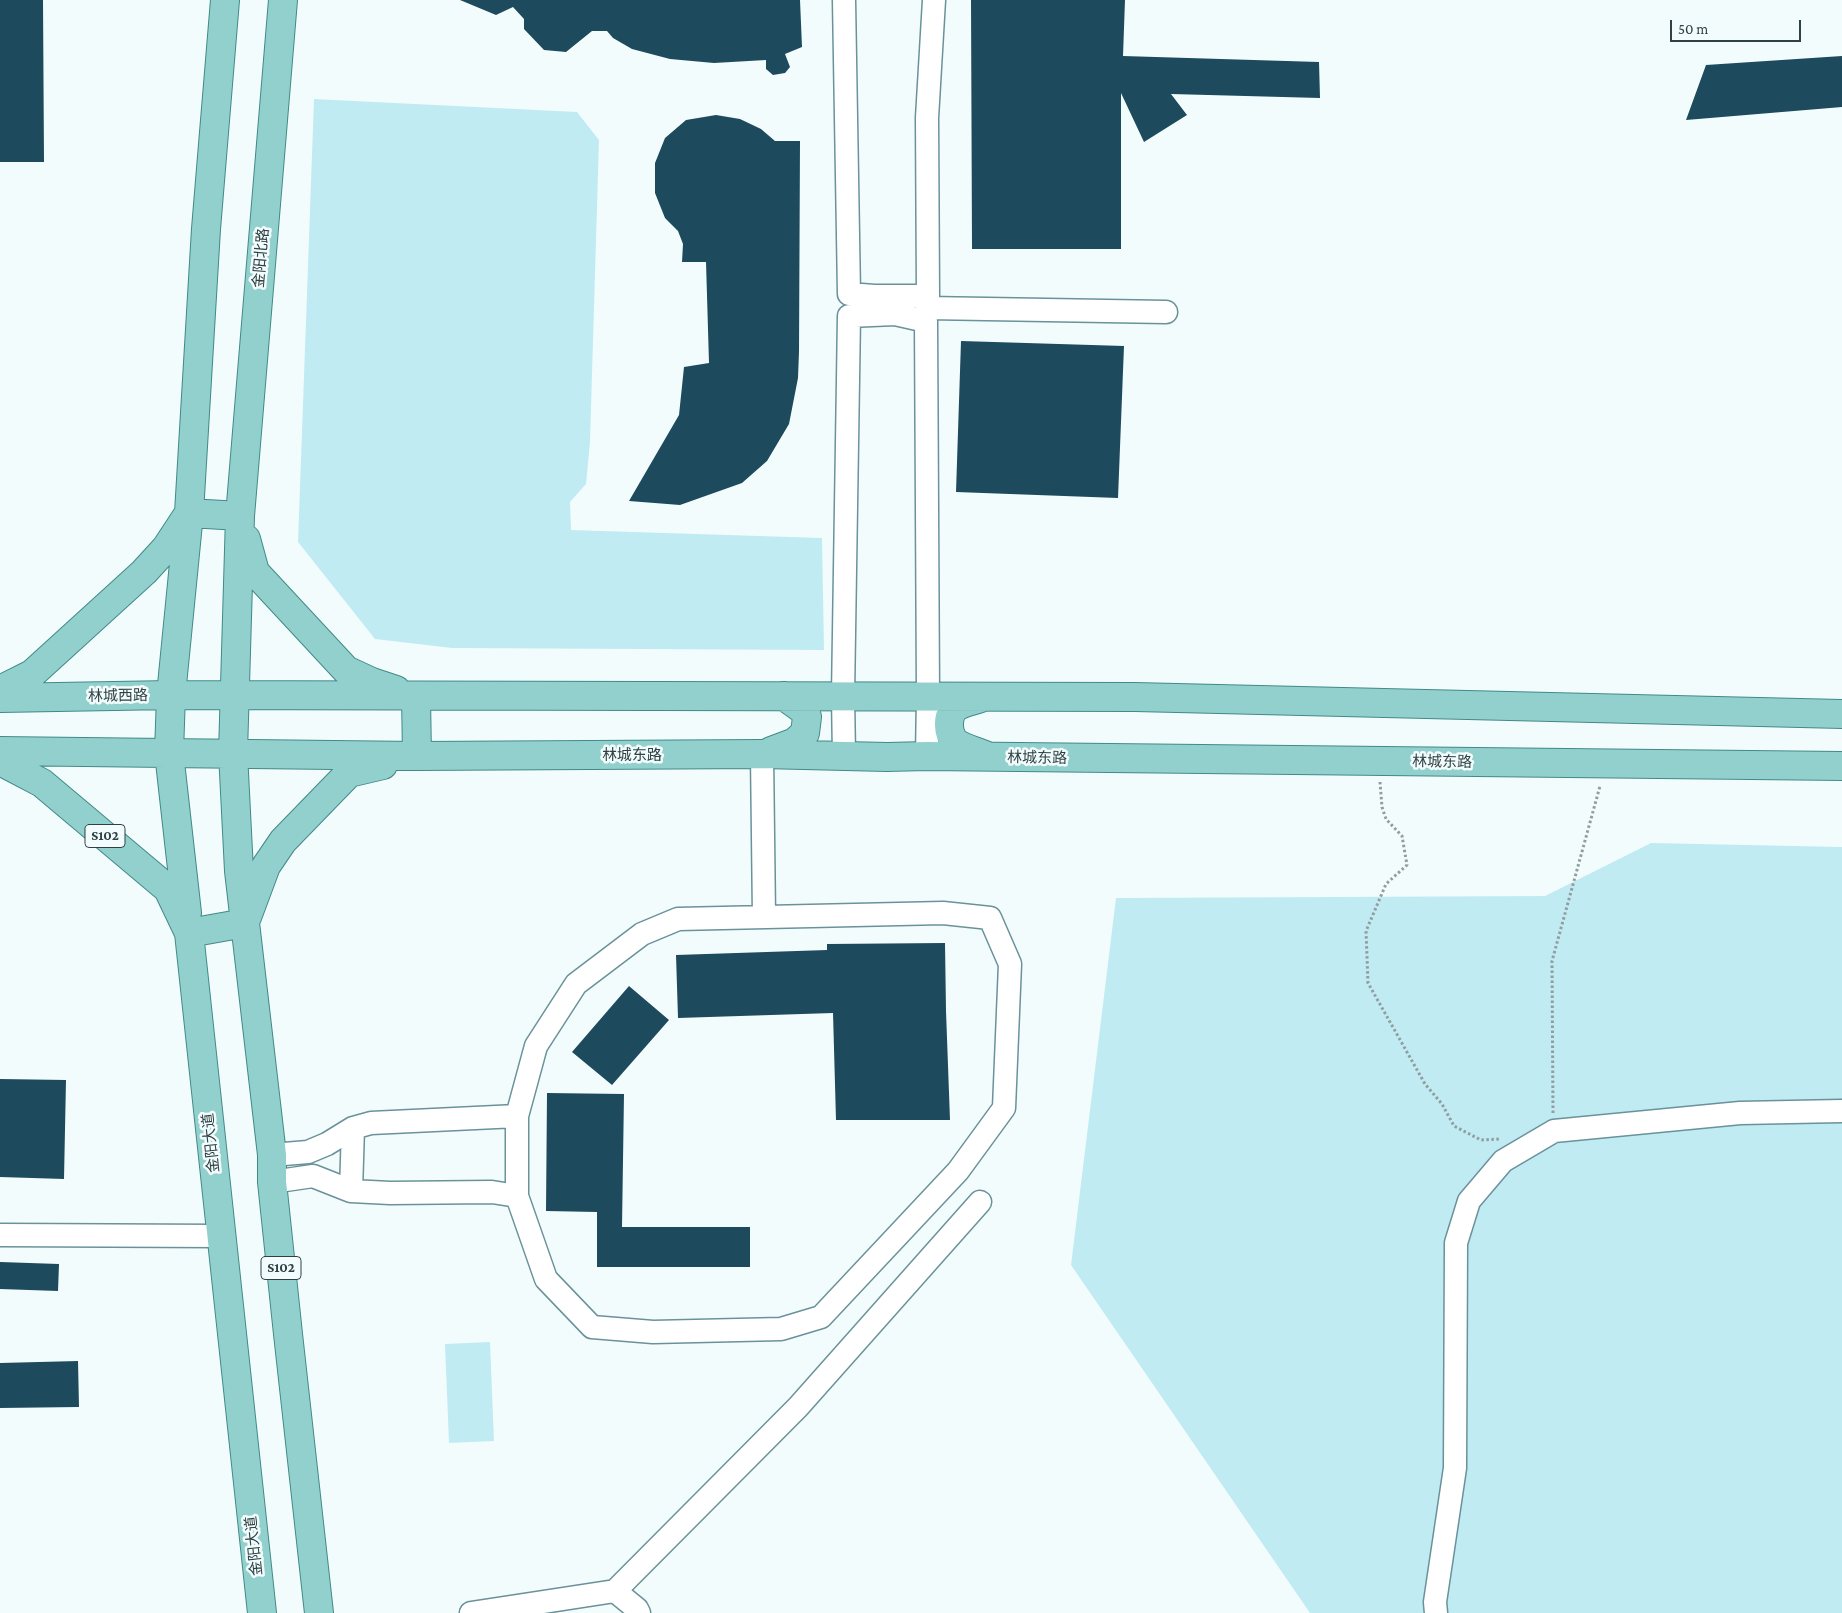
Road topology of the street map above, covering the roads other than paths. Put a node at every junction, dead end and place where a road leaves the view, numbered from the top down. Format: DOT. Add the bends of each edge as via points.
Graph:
graph roads {
  1 [pos="225,0"];
  2 [pos="283,0"];
  3 [pos="844,0"];
  4 [pos="934,0"];
  5 [pos="849,305"];
  6 [pos="927,308"];
  7 [pos="1166,312"];
  8 [pos="189,513"];
  9 [pos="240,516"];
  10 [pos="0,690"];
  11 [pos="171,695"];
  12 [pos="235,696"];
  13 [pos="784,696"];
  14 [pos="843,696"];
  15 [pos="928,696"];
  16 [pos="416,697"];
  17 [pos="984,697"];
  18 [pos="0,698"];
  19 [pos="1842,714"];
  20 [pos="0,751"];
  21 [pos="169,753"];
  22 [pos="233,753"];
  23 [pos="762,754"];
  24 [pos="417,756"];
  25 [pos="844,756"];
  26 [pos="926,756"];
  27 [pos="991,757"];
  28 [pos="0,761"];
  29 [pos="1842,766"];
  30 [pos="764,917"];
  31 [pos="245,923"];
  32 [pos="189,933"];
  33 [pos="1842,1111"];
  34 [pos="517,1116"];
  35 [pos="353,1128"];
  36 [pos="272,1168"];
  37 [pos="351,1192"];
  38 [pos="517,1196"];
  39 [pos="980,1202"];
  40 [pos="0,1234"];
  41 [pos="220,1236"];
  42 [pos="615,1591"];
  43 [pos="262,1613"];
  44 [pos="319,1613"];
  45 [pos="471,1613"];
  46 [pos="639,1613"];
  47 [pos="1436,1613"];
  1 -- 8 [label="main road" via="206,229"];
  2 -- 9 [label="main road, 金阳北路"];
  3 -- 5 [label="street"];
  4 -- 6 [label="street" via="927,118"];
  5 -- 6 [label="street" via="895,314"];
  5 -- 14 [label="street"];
  6 -- 7 [label="street"];
  6 -- 15 [label="street"];
  8 -- 9 [label="main road"];
  8 -- 10 [label="main road" via="166,548 144,572 32,674"];
  8 -- 11 [label="main road"];
  9 -- 12 [label="main road, 金阳北路"];
  9 -- 16 [label="main road" via="255,572 346,670"];
  11 -- 12 [label="main road, 林城西路"];
  11 -- 18 [label="main road, 林城西路"];
  11 -- 21 [label="main road"];
  12 -- 16 [label="main road"];
  12 -- 22 [label="main road, 金阳北路"];
  13 -- 14 [label="main road"];
  13 -- 16 [label="main road"];
  13 -- 23 [label="main road" via="805,711 808,717 805,733 796,742"];
  14 -- 15 [label="main road"];
  14 -- 25 [label="street"];
  15 -- 17 [label="main road"];
  15 -- 26 [label="street"];
  16 -- 24 [label="main road"];
  17 -- 19 [label="main road" via="1135,697"];
  17 -- 27 [label="main road" via="957,706 948,725 956,743"];
  20 -- 21 [label="main road"];
  21 -- 22 [label="main road"];
  21 -- 32 [label="main road"];
  22 -- 24 [label="main road, 林城东路"];
  22 -- 31 [label="main road, 金阳北路"];
  23 -- 24 [label="main road, 林城东路"];
  23 -- 25 [label="main road, 林城东路"];
  23 -- 30 [label="street"];
  24 -- 31 [label="main road" via="350,773 283,841 266,866"];
  25 -- 26 [label="main road, 林城东路"];
  26 -- 27 [label="main road, 林城东路"];
  27 -- 29 [label="main road, 林城东路"];
  28 -- 32 [label="main road, 金阳大道 / S102" via="42,783 168,889"];
  30 -- 34 [label="street" via="678,919 642,934 576,984 536,1046"];
  30 -- 38 [label="street" via="943,913 990,918 1010,964 1004,1108 958,1171 821,1317 781,1329 653,1332 592,1327 546,1279"];
  31 -- 32 [label="main road"];
  31 -- 36 [label="main road, S102"];
  32 -- 41 [label="main road, 金阳大道 / S102"];
  33 -- 47 [label="street" via="1740,1113 1554,1131 1503,1161 1469,1201 1456,1243 1455,1468"];
  34 -- 35 [label="street" via="371,1123"];
  34 -- 38 [label="street"];
  35 -- 36 [label="street" via="327,1144"];
  35 -- 37 [label="street"];
  36 -- 37 [label="street" via="313,1176"];
  36 -- 44 [label="main road, S102"];
  37 -- 38 [label="street" via="492,1192"];
  39 -- 42 [label="street" via="798,1407"];
  40 -- 41 [label="street"];
  41 -- 43 [label="main road, 金阳大道 / S102"];
  42 -- 45 [label="street"];
  42 -- 46 [label="street"];
}
